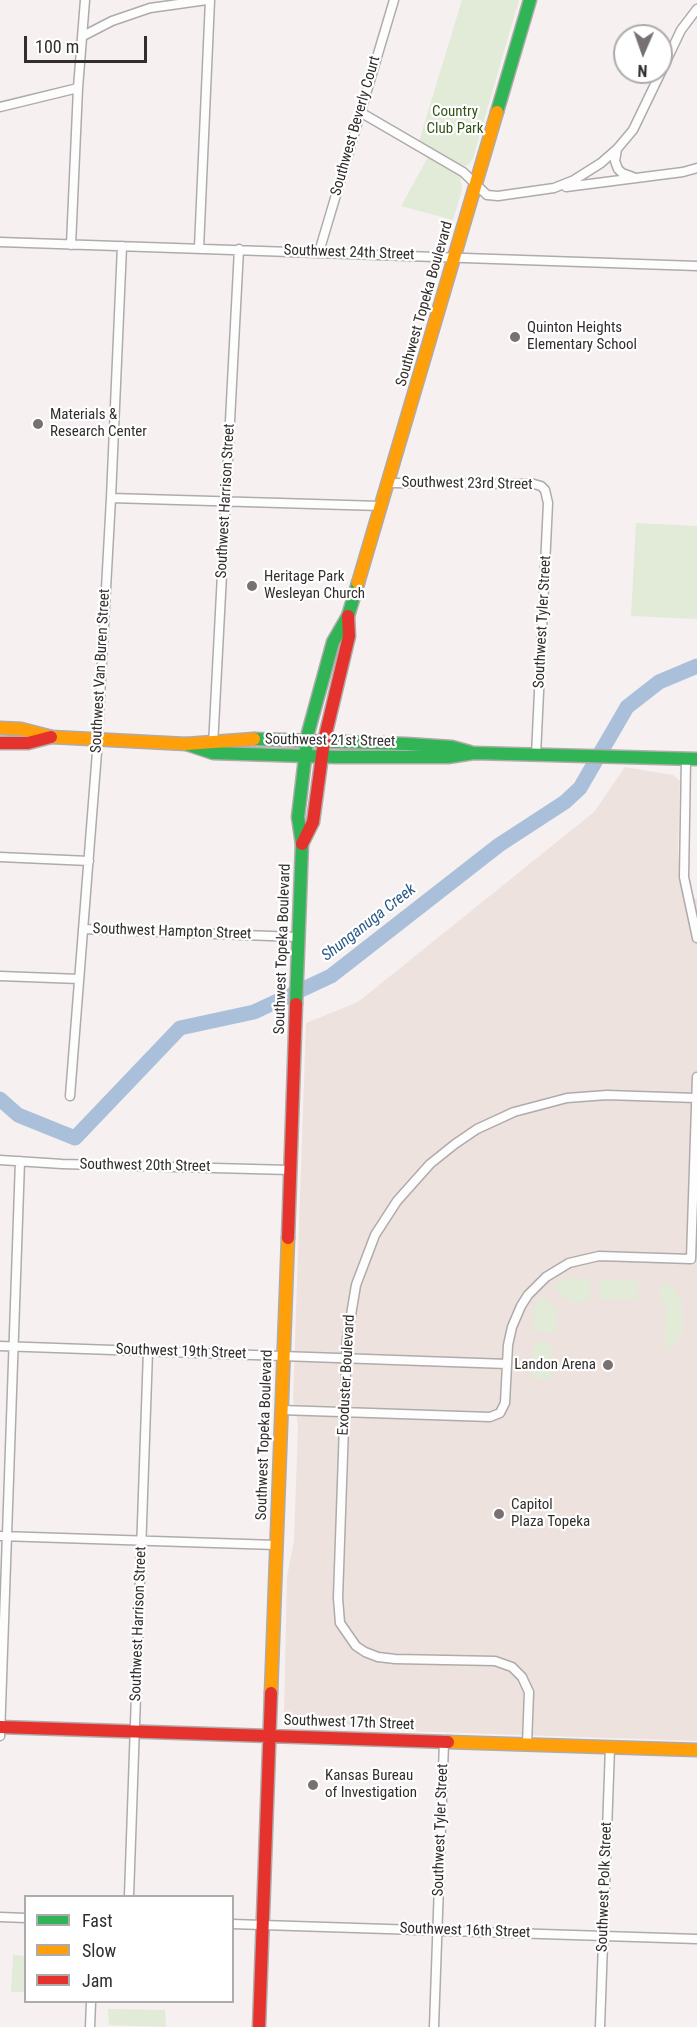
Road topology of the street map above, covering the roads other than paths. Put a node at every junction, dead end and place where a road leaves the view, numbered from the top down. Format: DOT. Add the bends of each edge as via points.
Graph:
graph roads {
  1 [pos="85,0"];
  2 [pos="208,0"];
  3 [pos="394,0"];
  4 [pos="530,0"];
  5 [pos="697,8"];
  6 [pos="83,36"];
  7 [pos="673,47"];
  8 [pos="655,84"];
  9 [pos="78,88"];
  10 [pos="0,107"];
  11 [pos="360,112"];
  12 [pos="617,149"];
  13 [pos="697,168"];
  14 [pos="636,178"];
  15 [pos="476,186"];
  16 [pos="554,188"];
  17 [pos="0,242"];
  18 [pos="71,245"];
  19 [pos="122,246"];
  20 [pos="199,248"];
  21 [pos="239,249"];
  22 [pos="319,252"];
  23 [pos="454,257"];
  24 [pos="697,266"];
  25 [pos="387,483"];
  26 [pos="545,490"];
  27 [pos="111,498"];
  28 [pos="226,502"];
  29 [pos="380,506"];
  30 [pos="348,616"];
  31 [pos="0,728"];
  32 [pos="52,737"];
  33 [pos="98,739"];
  34 [pos="307,741"];
  35 [pos="324,741"];
  36 [pos="0,743"];
  37 [pos="213,747"];
  38 [pos="474,753"];
  39 [pos="536,754"];
  40 [pos="306,756"];
  41 [pos="322,756"];
  42 [pos="692,759"];
  43 [pos="302,844"];
  44 [pos="0,857"];
  45 [pos="89,861"];
  46 [pos="83,929"];
  47 [pos="297,937"];
  48 [pos="697,938"];
  49 [pos="0,976"];
  50 [pos="79,979"];
  51 [pos="697,1077"];
  52 [pos="70,1096"];
  53 [pos="696,1098"];
  54 [pos="0,1161"];
  55 [pos="20,1161"];
  56 [pos="290,1170"];
  57 [pos="0,1346"];
  58 [pos="14,1346"];
  59 [pos="148,1351"];
  60 [pos="283,1356"];
  61 [pos="346,1358"];
  62 [pos="507,1364"];
  63 [pos="281,1410"];
  64 [pos="344,1411"];
  65 [pos="4,1536"];
  66 [pos="142,1540"];
  67 [pos="276,1545"];
  68 [pos="0,1727"];
  69 [pos="135,1731"];
  70 [pos="0,1736"];
  71 [pos="269,1736"];
  72 [pos="444,1742"];
  73 [pos="526,1744"];
  74 [pos="610,1747"];
  75 [pos="697,1750"];
  76 [pos="129,1895"];
  77 [pos="0,1917"];
  78 [pos="24,1918"];
  79 [pos="234,1924"];
  80 [pos="262,1925"];
  81 [pos="437,1930"];
  82 [pos="603,1936"];
  83 [pos="697,1938"];
  84 [pos="91,2003"];
  85 [pos="90,2027"];
  86 [pos="259,2027"];
  87 [pos="434,2027"];
  88 [pos="600,2027"];
  1 -- 6 [label="street"];
  2 -- 6 [label="street" via="150,8"];
  2 -- 20 [label="street"];
  3 -- 11 [label="street, Southwest Beverly Court"];
  4 -- 15 [label="main road, Southwest Topeka Boulevard"];
  5 -- 7 [label="street"];
  6 -- 9 [label="street"];
  8 -- 12 [label="street" via="633,130"];
  9 -- 10 [label="street"];
  9 -- 18 [label="street"];
  11 -- 15 [label="street" via="463,172"];
  11 -- 22 [label="street, Southwest Beverly Court"];
  12 -- 14 [label="street" via="618,169"];
  12 -- 16 [label="street" via="584,175"];
  13 -- 14 [label="street"];
  14 -- 16 [label="street"];
  15 -- 16 [label="street" via="487,195 498,196"];
  15 -- 23 [label="main road, Southwest Topeka Boulevard"];
  17 -- 18 [label="street, Southwest 24th Street"];
  18 -- 19 [label="street, Southwest 24th Street"];
  19 -- 20 [label="street, Southwest 24th Street"];
  19 -- 27 [label="street, Southwest Van Buren Street"];
  20 -- 21 [label="street, Southwest 24th Street"];
  21 -- 22 [label="street, Southwest 24th Street"];
  21 -- 28 [label="street, Southwest Harrison Street"];
  22 -- 23 [label="street, Southwest 24th Street"];
  23 -- 24 [label="street, Southwest 24th Street"];
  23 -- 25 [label="main road, Southwest Topeka Boulevard"];
  25 -- 26 [label="street, Southwest 23rd Street" via="534,484"];
  25 -- 29 [label="main road, Southwest Topeka Boulevard"];
  26 -- 39 [label="street, Southwest Tyler Street" via="548,503"];
  27 -- 28 [label="street"];
  27 -- 33 [label="street, Southwest Van Buren Street"];
  28 -- 29 [label="street"];
  28 -- 37 [label="street, Southwest Harrison Street"];
  29 -- 30 [label="main road, Southwest Topeka Boulevard"];
  30 -- 34 [label="main road, Southwest Topeka Boulevard" via="333,642"];
  30 -- 35 [label="main road, Southwest Topeka Boulevard" via="349,636"];
  31 -- 32 [label="main road, Southwest 21st Street"];
  32 -- 33 [label="main road, Southwest 21st Street"];
  32 -- 36 [label="main road, Southwest 21st Street" via="28,743"];
  33 -- 37 [label="main road, Southwest 21st Street"];
  33 -- 45 [label="street, Southwest Van Buren Street"];
  34 -- 35 [label="main road, Southwest 21st Street"];
  34 -- 37 [label="main road, Southwest 21st Street" via="243,739"];
  34 -- 40 [label="main road, Southwest Topeka Boulevard"];
  35 -- 38 [label="main road, Southwest 21st Street" via="453,747"];
  35 -- 41 [label="main road, Southwest Topeka Boulevard"];
  37 -- 40 [label="main road, Southwest 21st Street"];
  38 -- 39 [label="main road, Southwest 21st Street"];
  38 -- 41 [label="main road, Southwest 21st Street" via="448,758"];
  39 -- 42 [label="main road, Southwest 21st Street"];
  40 -- 41 [label="main road, Southwest 21st Street"];
  40 -- 43 [label="main road, Southwest Topeka Boulevard" via="298,817"];
  41 -- 43 [label="main road, Southwest Topeka Boulevard" via="312,822"];
  42 -- 48 [label="street" via="684,877"];
  43 -- 47 [label="main road, Southwest Topeka Boulevard"];
  44 -- 45 [label="street"];
  45 -- 46 [label="street, Southwest Van Buren Street"];
  46 -- 47 [label="street, Southwest Hampton Street"];
  46 -- 50 [label="street, Southwest Van Buren Street"];
  47 -- 56 [label="main road, Southwest Topeka Boulevard"];
  49 -- 50 [label="street"];
  50 -- 52 [label="street, Southwest Van Buren Street"];
  51 -- 53 [label="street"];
  53 -- 61 [label="street, Exoduster Boulevard" via="607,1095 553,1100 502,1117 454,1144 410,1185 375,1235 352,1299"];
  53 -- 62 [label="street" via="691,1259 599,1256 558,1269 537,1285 521,1306 512,1327"];
  54 -- 55 [label="street, Southwest 20th Street"];
  55 -- 56 [label="street, Southwest 20th Street"];
  55 -- 58 [label="street"];
  56 -- 60 [label="main road, Southwest Topeka Boulevard"];
  57 -- 58 [label="street, Southwest 19th Street"];
  58 -- 59 [label="street, Southwest 19th Street"];
  58 -- 65 [label="street"];
  59 -- 60 [label="street, Southwest 19th Street"];
  59 -- 66 [label="street, Southwest Harrison Street"];
  60 -- 61 [label="street, Southwest 19th Street"];
  60 -- 63 [label="main road, Southwest Topeka Boulevard"];
  61 -- 62 [label="street, Southwest 19th Street"];
  61 -- 64 [label="street, Exoduster Boulevard"];
  62 -- 64 [label="street" via="503,1409 490,1417"];
  63 -- 64 [label="street"];
  63 -- 67 [label="main road, Southwest Topeka Boulevard"];
  64 -- 73 [label="street, Exoduster Boulevard" via="338,1598 344,1631 356,1646 378,1657 495,1661 512,1667 529,1692"];
  65 -- 66 [label="street"];
  65 -- 68 [label="street"];
  66 -- 67 [label="street"];
  66 -- 69 [label="street, Southwest Harrison Street"];
  67 -- 71 [label="main road, Southwest Topeka Boulevard"];
  68 -- 69 [label="main road, Southwest 17th Street"];
  68 -- 70 [label="street"];
  69 -- 71 [label="main road, Southwest 17th Street"];
  69 -- 76 [label="street, Southwest Harrison Street"];
  71 -- 72 [label="main road, Southwest 17th Street"];
  71 -- 80 [label="main road, Southwest Topeka Boulevard"];
  72 -- 73 [label="main road, Southwest 17th Street"];
  72 -- 81 [label="street, Southwest Tyler Street"];
  73 -- 74 [label="main road, Southwest 17th Street"];
  74 -- 75 [label="main road, Southwest 17th Street"];
  74 -- 82 [label="street, Southwest Polk Street"];
  77 -- 78 [label="street"];
  79 -- 80 [label="street, Southwest 16th Street"];
  80 -- 81 [label="street, Southwest 16th Street"];
  80 -- 86 [label="main road, Southwest Topeka Boulevard"];
  81 -- 82 [label="street, Southwest 16th Street"];
  81 -- 87 [label="street, Southwest Tyler Street"];
  82 -- 83 [label="street, Southwest 16th Street"];
  82 -- 88 [label="street, Southwest Polk Street"];
  84 -- 85 [label="street"];
}
